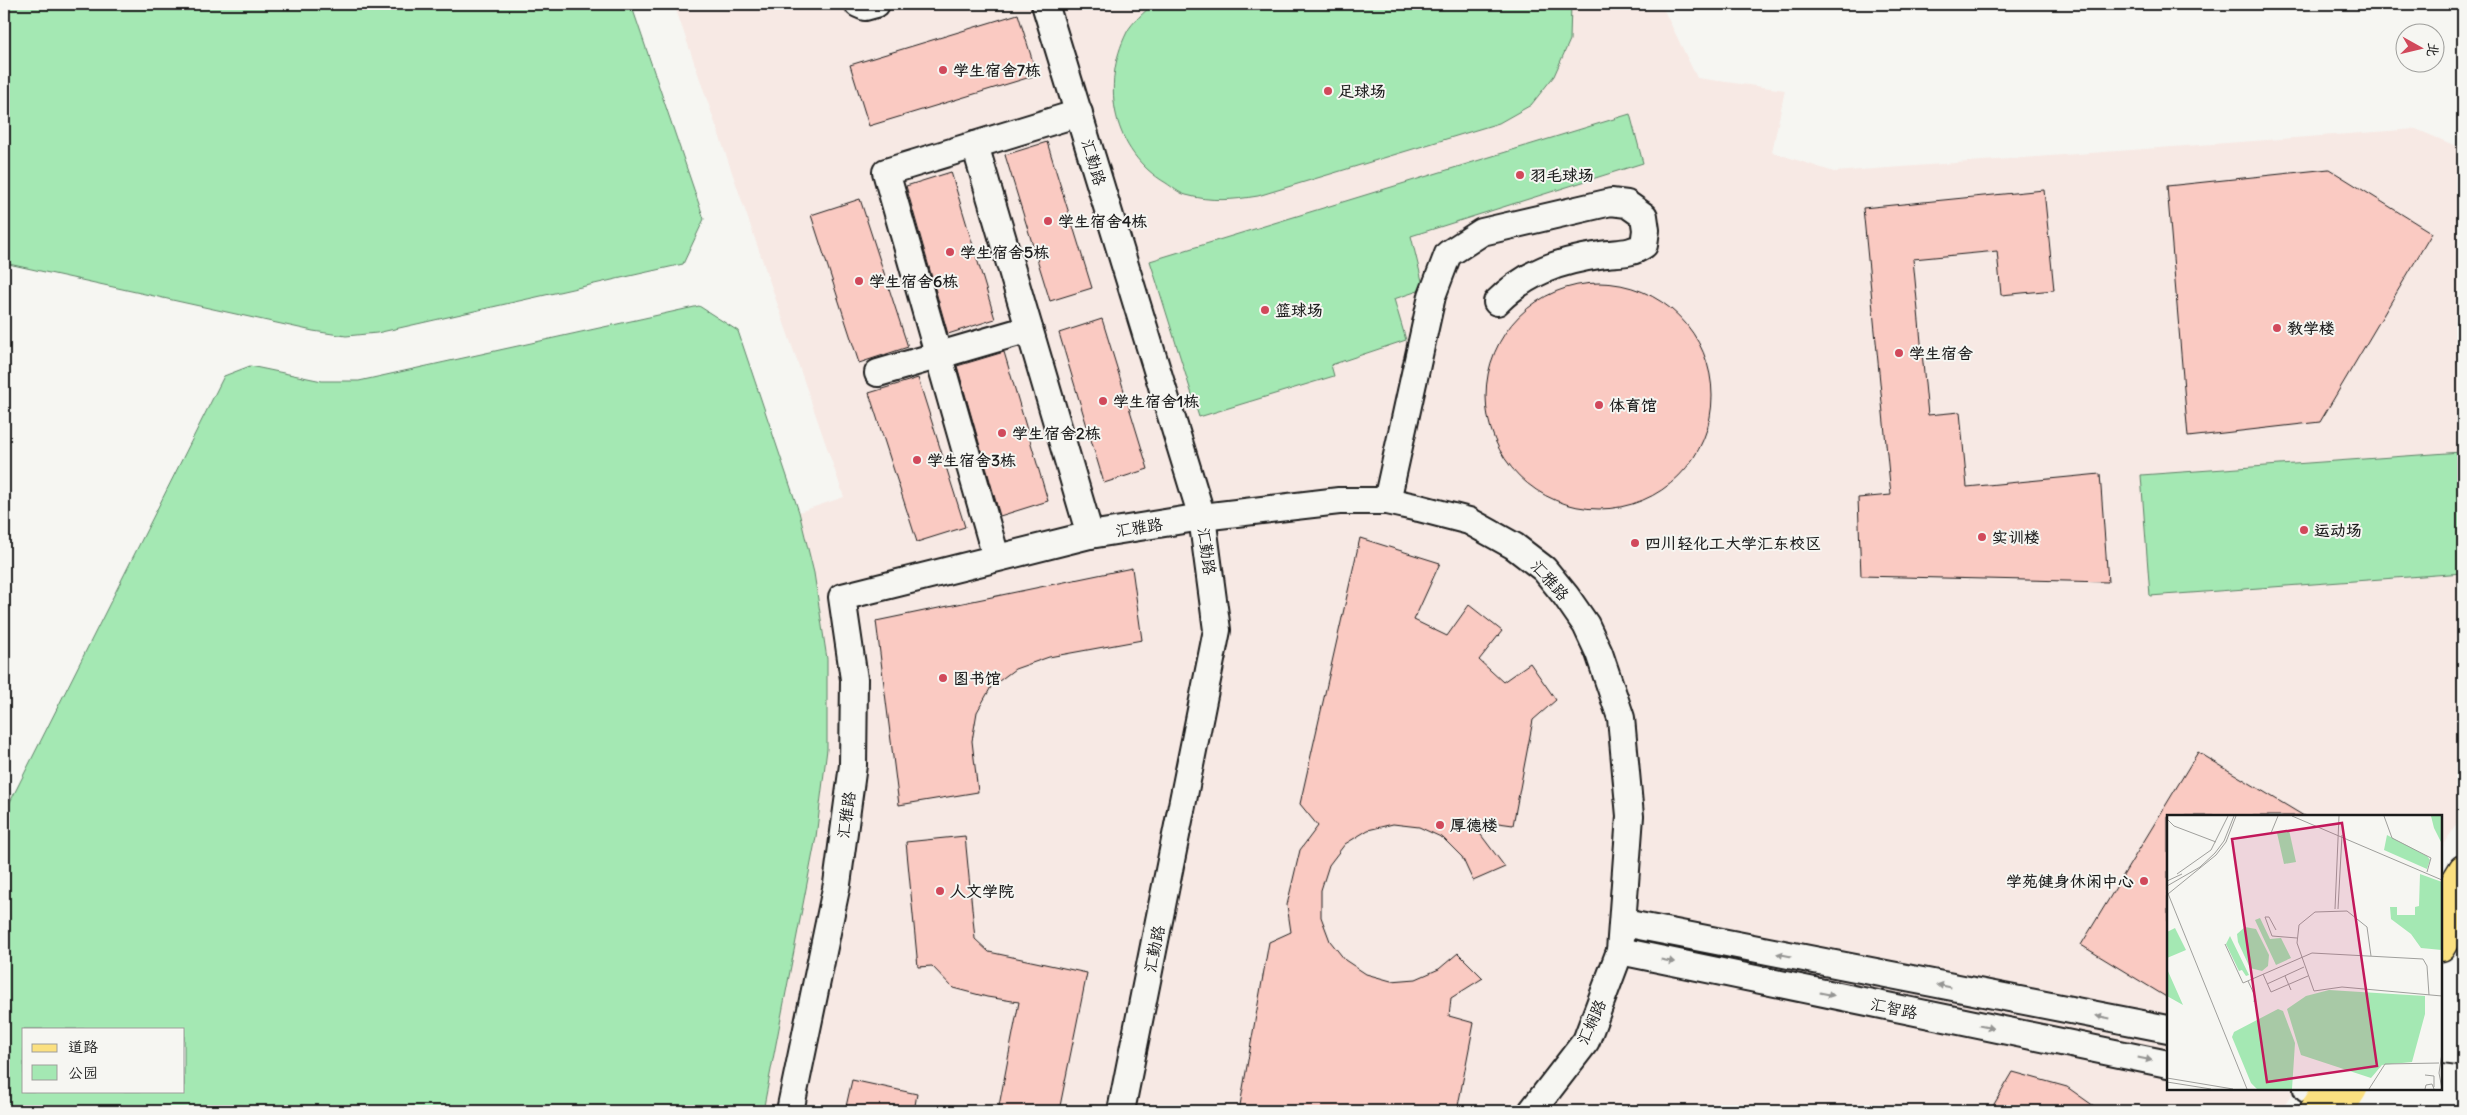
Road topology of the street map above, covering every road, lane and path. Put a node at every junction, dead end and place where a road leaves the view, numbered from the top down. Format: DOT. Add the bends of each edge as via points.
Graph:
graph roads {
  1 [pos="858,4"];
  2 [pos="876,4"];
  3 [pos="1045,4"];
  4 [pos="1079,113"];
  5 [pos="975,145"];
  6 [pos="1497,302"];
  7 [pos="1029,329"];
  8 [pos="939,355"];
  9 [pos="878,373"];
  10 [pos="1387,500"];
  11 [pos="1202,516"];
  12 [pos="1090,535"];
  13 [pos="996,557"];
  14 [pos="2463,869"];
  15 [pos="2442,903"];
  16 [pos="2463,910"];
  17 [pos="1624,923"];
  18 [pos="2442,945"];
  19 [pos="1620,951"];
  20 [pos="2167,1029"];
  21 [pos="2167,1064"];
  22 [pos="2442,1078"];
  23 [pos="2463,1081"];
  24 [pos="2330,1096"];
  25 [pos="2463,1106"];
  26 [pos="790,1111"];
  27 [pos="1121,1111"];
  28 [pos="1532,1111"];
  1 -- 2 [label="street" via="865,7"];
  3 -- 4 [label="street, 汇勤路"];
  4 -- 5 [label="street"];
  4 -- 11 [label="street, 汇勤路"];
  5 -- 7 [label="street"];
  5 -- 8 [label="street" via="886,172"];
  6 -- 10 [label="street" via="1514,285 1571,259 1633,252 1644,245 1644,216 1627,204 1611,202 1482,232 1448,254 1432,296"];
  7 -- 8 [label="street"];
  7 -- 12 [label="street"];
  8 -- 9 [label="street"];
  8 -- 13 [label="street"];
  10 -- 11 [label="street, 汇雅路" via="1339,501"];
  10 -- 17 [label="street, 汇雅路" via="1468,521 1514,546 1544,569 1586,625 1599,653 1620,718 1630,816"];
  11 -- 12 [label="street, 汇雅路"];
  11 -- 27 [label="street, 汇勤路" via="1217,630"];
  12 -- 13 [label="street, 汇雅路"];
  13 -- 26 [label="street, 汇雅路" via="842,597 854,679 853,765 837,884"];
  14 -- 15 [label="main road"];
  16 -- 18 [label="main road"];
  17 -- 19 [label="street, 汇雅路"];
  20 -- 17 [label="street, 汇智路, one-way"];
  19 -- 21 [label="street, 汇智路, one-way"];
  19 -- 28 [label="street, 汇娴路" via="1586,1041"];
  22 -- 23 [label="street"];
  24 -- 25 [label="street"];
}
